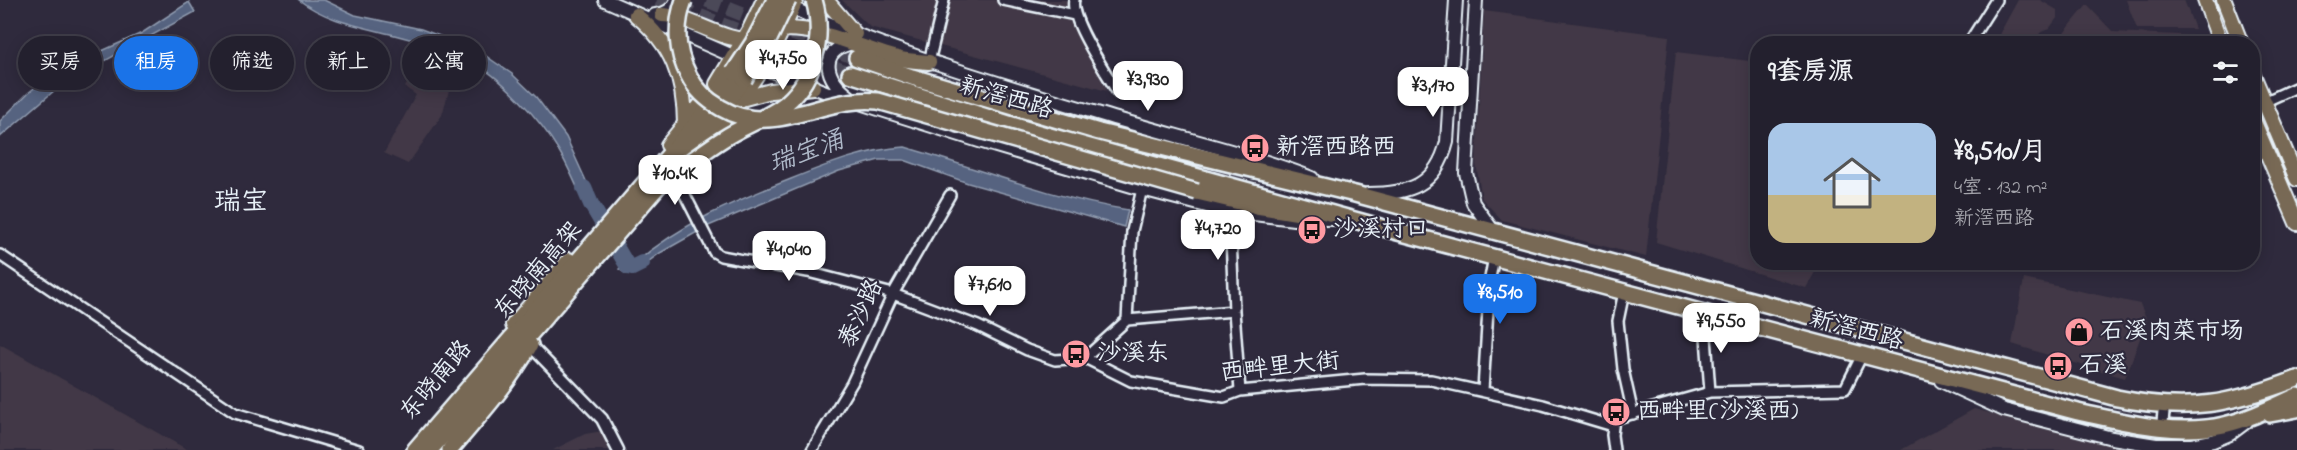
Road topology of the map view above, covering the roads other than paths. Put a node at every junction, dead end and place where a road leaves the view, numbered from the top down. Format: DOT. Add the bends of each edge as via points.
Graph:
graph roads {
  1 [pos="605,0"];
  2 [pos="677,0"];
  3 [pos="684,0"];
  4 [pos="764,0"];
  5 [pos="774,0"];
  6 [pos="814,0"];
  7 [pos="826,0"];
  8 [pos="944,0"];
  9 [pos="1003,0"];
  10 [pos="1074,0"];
  11 [pos="1456,0"];
  12 [pos="1476,0"];
  13 [pos="1996,0"];
  14 [pos="2205,0"];
  15 [pos="2224,0"];
  16 [pos="792,3"];
  17 [pos="636,15"];
  18 [pos="662,15"];
  19 [pos="1075,15"];
  20 [pos="784,29"];
  21 [pos="1973,36"];
  22 [pos="2218,36"];
  23 [pos="2238,36"];
  24 [pos="744,40"];
  25 [pos="855,45"];
  26 [pos="735,57"];
  27 [pos="930,62"];
  28 [pos="763,68"];
  29 [pos="850,74"];
  30 [pos="813,87"];
  31 [pos="2297,87"];
  32 [pos="1118,93"];
  33 [pos="741,99"];
  34 [pos="861,104"];
  35 [pos="2260,105"];
  36 [pos="2260,107"];
  37 [pos="685,125"];
  38 [pos="2260,136"];
  39 [pos="2297,179"];
  40 [pos="665,183"];
  41 [pos="1142,189"];
  42 [pos="1354,194"];
  43 [pos="950,195"];
  44 [pos="1230,211"];
  45 [pos="1353,219"];
  46 [pos="2297,223"];
  47 [pos="1493,231"];
  48 [pos="0,255"];
  49 [pos="1494,257"];
  50 [pos="1624,292"];
  51 [pos="893,294"];
  52 [pos="1234,310"];
  53 [pos="1711,315"];
  54 [pos="1127,320"];
  55 [pos="530,345"];
  56 [pos="1863,355"];
  57 [pos="1085,358"];
  58 [pos="1927,373"];
  59 [pos="2297,379"];
  60 [pos="1483,390"];
  61 [pos="1240,391"];
  62 [pos="1710,392"];
  63 [pos="2297,396"];
  64 [pos="2164,406"];
  65 [pos="2297,409"];
  66 [pos="1633,414"];
  67 [pos="2255,416"];
  68 [pos="1614,423"];
  69 [pos="2162,428"];
  70 [pos="447,449"];
  71 [pos="359,450"];
  72 [pos="408,450"];
  73 [pos="415,450"];
  74 [pos="430,450"];
  75 [pos="618,450"];
  76 [pos="812,450"];
  77 [pos="1614,450"];
  1 -- 17 [label="main road"];
  2 -- 18 [label="main road"];
  3 -- 45 [label="highway, bridge" via="678,39 687,72 709,100 739,117 781,119 844,102 878,101 1197,192 1282,211"];
  4 -- 24 [label="main road, 东晓南路"];
  5 -- 16 [label="main road"];
  5 -- 73 [label="highway, 东晓南高架, bridge" via="746,54 708,108"];
  6 -- 40 [label="highway, bridge" via="817,47 810,71 796,92 780,108 721,140"];
  7 -- 25 [label="main road"];
  8 -- 27 [label="street"];
  9 -- 19 [label="street"];
  10 -- 19 [label="street"];
  11 -- 42 [label="main road" via="1447,142 1439,164 1414,189 1395,194"];
  12 -- 47 [label="main road" via="1466,173 1473,202"];
  13 -- 21 [label="street"];
  14 -- 22 [label="main road"];
  15 -- 23 [label="main road"];
  16 -- 20 [label="main road"];
  16 -- 24 [label="main road" via="768,30"];
  16 -- 25 [label="main road"];
  16 -- 40 [label="highway, 东晓南高架, bridge" via="736,91"];
  17 -- 18 [label="main road"];
  17 -- 26 [label="main road"];
  17 -- 37 [label="main road" via="658,34 669,51 682,86"];
  18 -- 24 [label="main road" via="686,19"];
  19 -- 32 [label="street"];
  20 -- 25 [label="main road"];
  20 -- 26 [label="main road" via="766,34"];
  20 -- 28 [label="main road"];
  24 -- 26 [label="main road, 东晓南路"];
  25 -- 27 [label="main road" via="903,59"];
  25 -- 34 [label="main road" via="843,45 832,55 828,71 833,83"];
  25 -- 42 [label="highway, 新滘西路" via="912,77 1099,132"];
  26 -- 28 [label="main road"];
  26 -- 37 [label="main road, 东晓南路"];
  27 -- 42 [label="main road" via="1240,153"];
  28 -- 30 [label="main road"];
  28 -- 33 [label="main road"];
  29 -- 45 [label="highway, 新滘西路" via="1028,130"];
  30 -- 33 [label="main road"];
  30 -- 34 [label="main road"];
  31 -- 35 [label="street"];
  33 -- 40 [label="main road"];
  34 -- 41 [label="main road"];
  36 -- 39 [label="main road"];
  37 -- 72 [label="main road, 东晓南路"];
  38 -- 46 [label="main road"];
  40 -- 51 [label="street" via="684,194 708,242 721,256 808,272"];
  40 -- 55 [label="main road"];
  40 -- 74 [label="highway, 东晓南高架"];
  41 -- 44 [label="main road"];
  41 -- 54 [label="street" via="1132,231"];
  42 -- 47 [label="highway, 新滘西路"];
  43 -- 51 [label="street, 泰沙路"];
  44 -- 45 [label="main road" via="1294,219"];
  44 -- 52 [label="street"];
  45 -- 49 [label="highway, 新滘西路"];
  47 -- 64 [label="highway, 新滘西路" via="2099,394"];
  48 -- 71 [label="street" via="235,413"];
  49 -- 50 [label="highway, 新滘西路"];
  49 -- 60 [label="street"];
  50 -- 53 [label="highway, 新滘西路"];
  50 -- 66 [label="street" via="1618,321"];
  51 -- 57 [label="street" via="1055,360"];
  51 -- 76 [label="street, 泰沙路" via="852,384"];
  52 -- 54 [label="street"];
  52 -- 61 [label="street"];
  53 -- 56 [label="highway, 新滘西路"];
  53 -- 62 [label="street" via="1706,337"];
  54 -- 57 [label="street"];
  55 -- 70 [label="highway" via="503,387"];
  55 -- 75 [label="street" via="602,419"];
  56 -- 58 [label="highway, 新滘西路"];
  56 -- 62 [label="street" via="1845,389"];
  57 -- 61 [label="street, 西畔里大街" via="1131,381 1224,397"];
  58 -- 67 [label="main road" via="2004,410 2112,438 2156,445 2213,441"];
  58 -- 69 [label="highway, 新滘西路" via="2078,412"];
  59 -- 64 [label="highway, 新滘西路" via="2223,402"];
  60 -- 61 [label="street, 西畔里大街" via="1407,378"];
  60 -- 68 [label="street, 西畔里大街"];
  62 -- 66 [label="street"];
  63 -- 67 [label="highway, 新滘西路"];
  64 -- 69 [label="street"];
  65 -- 67 [label="highway"];
  66 -- 68 [label="street"];
  67 -- 69 [label="highway, 新滘西路" via="2224,426"];
  68 -- 77 [label="street"];
}
